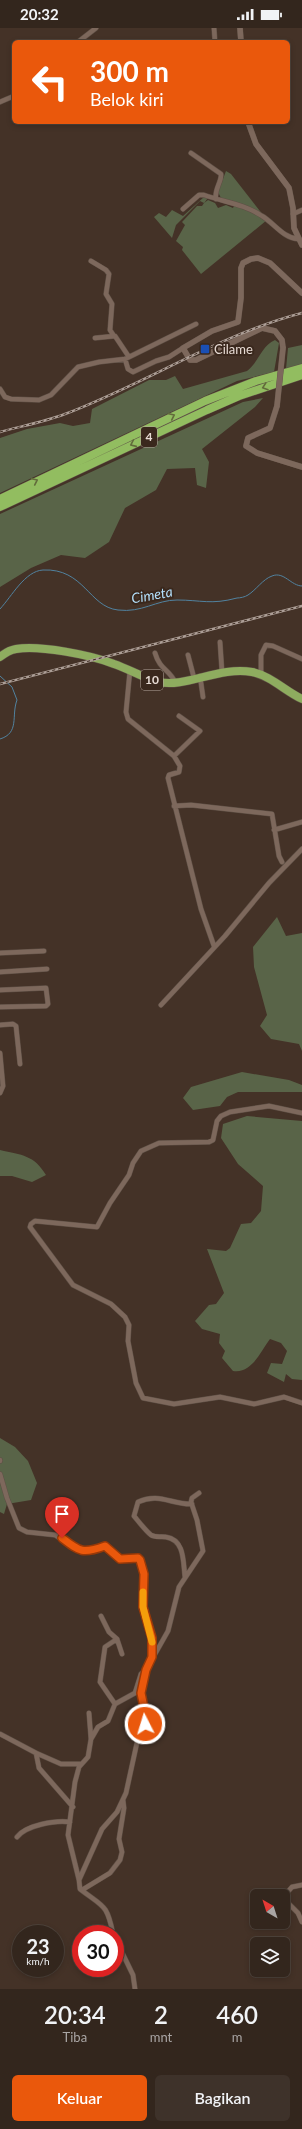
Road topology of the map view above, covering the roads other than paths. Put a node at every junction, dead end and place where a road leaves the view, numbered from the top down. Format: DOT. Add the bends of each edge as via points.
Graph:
graph roads {
  1 [pos="96,28"];
  2 [pos="214,28"];
  3 [pos="240,28"];
  4 [pos="81,40"];
  5 [pos="215,40"];
  6 [pos="241,40"];
  7 [pos="12,97"];
  8 [pos="0,102"];
  9 [pos="249,124"];
  10 [pos="191,153"];
  11 [pos="216,199"];
  12 [pos="183,209"];
  13 [pos="302,210"];
  14 [pos="293,214"];
  15 [pos="298,239"];
  16 [pos="302,245"];
  17 [pos="91,261"];
  18 [pos="302,293"];
  19 [pos="196,324"];
  20 [pos="114,336"];
  21 [pos="95,338"];
  22 [pos="183,348"];
  23 [pos="127,358"];
  24 [pos="302,368"];
  25 [pos="302,375"];
  26 [pos="0,389"];
  27 [pos="302,467"];
  28 [pos="0,499"];
  29 [pos="0,507"];
  30 [pos="220,642"];
  31 [pos="155,653"];
  32 [pos="188,654"];
  33 [pos="0,657"];
  34 [pos="302,659"];
  35 [pos="130,670"];
  36 [pos="222,672"];
  37 [pos="261,674"];
  38 [pos="197,677"];
  39 [pos="175,682"];
  40 [pos="203,697"];
  41 [pos="302,699"];
  42 [pos="180,716"];
  43 [pos="174,756"];
  44 [pos="174,806"];
  45 [pos="302,822"];
  46 [pos="274,830"];
  47 [pos="302,848"];
  48 [pos="282,862"];
  49 [pos="214,946"];
  50 [pos="44,951"];
  51 [pos="0,953"];
  52 [pos="47,969"];
  53 [pos="0,972"];
  54 [pos="0,990"];
  55 [pos="161,1005"];
  56 [pos="0,1007"];
  57 [pos="0,1025"];
  58 [pos="0,1053"];
  59 [pos="20,1064"];
  60 [pos="1,1076"];
  61 [pos="0,1093"];
  62 [pos="302,1113"];
  63 [pos="302,1403"];
  64 [pos="0,1474"];
  65 [pos="1,1479"];
  66 [pos="199,1493"];
  67 [pos="192,1504"];
  68 [pos="184,1577"];
  69 [pos="101,1616"];
  70 [pos="117,1639"];
  71 [pos="122,1654"];
  72 [pos="152,1657"];
  73 [pos="146,1670"];
  74 [pos="115,1704"];
  75 [pos="89,1713"];
  76 [pos="0,1734"];
  77 [pos="90,1739"];
  78 [pos="36,1753"];
  79 [pos="81,1764"];
  80 [pos="123,1800"];
  81 [pos="73,1807"];
  82 [pos="70,1822"];
  83 [pos="17,1837"];
  84 [pos="79,1880"];
  85 [pos="302,1885"];
  86 [pos="82,1890"];
  87 [pos="302,1922"];
  88 [pos="112,1925"];
  89 [pos="124,1953"];
  90 [pos="135,1989"];
  1 -- 4 [label="street"];
  2 -- 5 [label="street"];
  3 -- 6 [label="street"];
  7 -- 8 [label="street"];
  9 -- 14 [label="street" via="256,144 289,188"];
  10 -- 11 [label="street" via="221,174 215,191"];
  11 -- 12 [label="street" via="201,195"];
  11 -- 15 [label="street" via="251,210 289,237"];
  13 -- 14 [label="street"];
  14 -- 15 [label="street"];
  15 -- 16 [label="street"];
  17 -- 20 [label="street" via="108,272 106,294 113,307 110,330"];
  18 -- 22 [label="street" via="270,263 258,258 251,259 241,268 238,322 212,331"];
  19 -- 23 [label="street"];
  20 -- 21 [label="street"];
  20 -- 23 [label="street"];
  22 -- 23 [label="street" via="169,357 133,372 128,369"];
  22 -- 27 [label="street, bridge" via="190,360 196,360 262,328 275,331 282,340 283,348 277,406 270,428 248,438 246,446 257,453"];
  23 -- 26 [label="street" via="78,367 51,395 39,400 11,399"];
  28 -- 24 [label="highway, 4, one-way" via="205,401 256,381"];
  25 -- 29 [label="highway, 4, one-way" via="239,396"];
  30 -- 36 [label="street"];
  31 -- 39 [label="street" via="159,665"];
  32 -- 38 [label="street"];
  33 -- 35 [label="highway, 10" via="15,649 38,649 93,657"];
  34 -- 37 [label="street" via="266,645 262,655"];
  35 -- 39 [label="highway, 10" via="156,681"];
  35 -- 43 [label="street" via="126,712 128,719"];
  36 -- 37 [label="highway, 10" via="246,671"];
  36 -- 38 [label="highway, 10"];
  37 -- 41 [label="highway, 10"];
  38 -- 39 [label="highway, 10"];
  38 -- 40 [label="street"];
  42 -- 43 [label="street" via="200,731"];
  43 -- 44 [label="street" via="181,768 168,777"];
  44 -- 46 [label="street" via="191,805 272,814"];
  44 -- 49 [label="street" via="201,909"];
  45 -- 46 [label="street"];
  46 -- 48 [label="street"];
  47 -- 49 [label="street"];
  49 -- 55 [label="street"];
  50 -- 51 [label="street"];
  52 -- 53 [label="street"];
  54 -- 56 [label="street" via="46,988 48,1004"];
  57 -- 59 [label="street" via="16,1026"];
  58 -- 60 [label="street"];
  60 -- 61 [label="street" via="3,1090"];
  62 -- 63 [label="street" via="269,1106 230,1112 217,1121 213,1140 153,1144 137,1156 129,1175 97,1227 36,1222 30,1227 73,1285 111,1304 125,1317 129,1325 128,1341 136,1383 144,1398 174,1404 220,1397 254,1404 284,1397"];
  64 -- 65 [label="street"];
  65 -- 72 [label="street" via="19,1528 27,1532 55,1535 80,1551 91,1552 105,1546 120,1559 140,1560 144,1574 143,1607 152,1638"];
  66 -- 67 [label="street" via="192,1498"];
  67 -- 68 [label="street" via="203,1551"];
  67 -- 68 [label="street" via="156,1498 144,1499 138,1502 134,1510 134,1516 151,1534 157,1538 167,1537 181,1547"];
  68 -- 72 [label="street" via="176,1595 168,1631"];
  69 -- 70 [label="street" via="109,1632"];
  70 -- 71 [label="street"];
  70 -- 74 [label="street" via="105,1647 100,1682"];
  72 -- 73 [label="street"];
  73 -- 74 [label="street" via="141,1674 135,1693"];
  73 -- 80 [label="street" via="141,1699 146,1717 138,1738"];
  74 -- 77 [label="street" via="108,1721 98,1727"];
  75 -- 77 [label="street"];
  76 -- 78 [label="street"];
  77 -- 79 [label="street" via="88,1757"];
  78 -- 79 [label="street" via="61,1764"];
  78 -- 81 [label="street" via="39,1768"];
  79 -- 81 [label="street" via="74,1786"];
  80 -- 84 [label="street" via="117,1812 102,1829"];
  80 -- 86 [label="street" via="119,1839 122,1852 120,1860 110,1873"];
  81 -- 82 [label="street"];
  82 -- 83 [label="street" via="45,1823 21,1832"];
  82 -- 84 [label="street" via="68,1839"];
  84 -- 86 [label="street" via="79,1887"];
  85 -- 87 [label="street" via="292,1887 284,1896"];
  86 -- 88 [label="street" via="100,1902 110,1916"];
  89 -- 90 [label="street" via="133,1975"];
}
